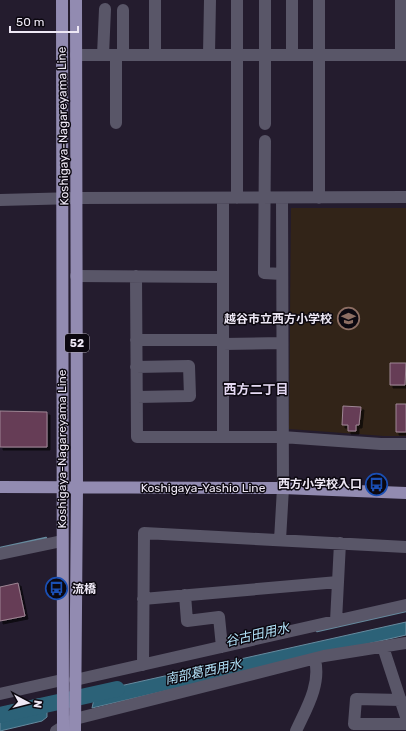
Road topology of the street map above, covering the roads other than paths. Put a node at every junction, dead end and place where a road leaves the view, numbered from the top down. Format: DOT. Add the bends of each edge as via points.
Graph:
graph roads {
  1 [pos="62,0"];
  2 [pos="76,0"];
  3 [pos="155,0"];
  4 [pos="210,0"];
  5 [pos="237,0"];
  6 [pos="265,0"];
  7 [pos="292,0"];
  8 [pos="319,0"];
  9 [pos="401,0"];
  10 [pos="105,10"];
  11 [pos="123,10"];
  12 [pos="209,54"];
  13 [pos="104,55"];
  14 [pos="119,55"];
  15 [pos="154,55"];
  16 [pos="237,55"];
  17 [pos="264,55"];
  18 [pos="292,55"];
  19 [pos="319,55"];
  20 [pos="404,55"];
  21 [pos="76,56"];
  22 [pos="116,123"];
  23 [pos="265,124"];
  24 [pos="265,142"];
  25 [pos="406,197"];
  26 [pos="76,198"];
  27 [pos="223,198"];
  28 [pos="237,198"];
  29 [pos="264,198"];
  30 [pos="282,198"];
  31 [pos="319,198"];
  32 [pos="64,199"];
  33 [pos="0,200"];
  34 [pos="282,274"];
  35 [pos="76,276"];
  36 [pos="136,276"];
  37 [pos="223,277"];
  38 [pos="136,340"];
  39 [pos="222,342"];
  40 [pos="282,344"];
  41 [pos="136,367"];
  42 [pos="136,397"];
  43 [pos="223,437"];
  44 [pos="282,438"];
  45 [pos="406,444"];
  46 [pos="0,487"];
  47 [pos="62,488"];
  48 [pos="77,488"];
  49 [pos="283,488"];
  50 [pos="406,493"];
  51 [pos="280,540"];
  52 [pos="62,541"];
  53 [pos="340,543"];
  54 [pos="406,547"];
  55 [pos="0,554"];
  56 [pos="338,582"];
  57 [pos="185,596"];
  58 [pos="143,599"];
  59 [pos="406,605"];
  60 [pos="336,621"];
  61 [pos="406,643"];
  62 [pos="222,647"];
  63 [pos="383,647"];
  64 [pos="315,660"];
  65 [pos="144,665"];
  66 [pos="62,680"];
  67 [pos="75,681"];
  68 [pos="0,694"];
  69 [pos="404,708"];
  70 [pos="75,723"];
  71 [pos="406,724"];
  72 [pos="61,730"];
  73 [pos="296,731"];
  1 -- 32 [label="main road, Koshigaya-Nagareyama Line / 52"];
  2 -- 21 [label="main road, Koshigaya-Nagareyama Line / 52"];
  3 -- 15 [label="street"];
  4 -- 12 [label="street"];
  5 -- 16 [label="street"];
  6 -- 17 [label="street"];
  7 -- 18 [label="street"];
  8 -- 19 [label="street"];
  9 -- 20 [label="street"];
  10 -- 13 [label="street"];
  11 -- 14 [label="street"];
  12 -- 15 [label="street"];
  12 -- 16 [label="street"];
  13 -- 14 [label="street"];
  13 -- 21 [label="street"];
  14 -- 15 [label="street"];
  14 -- 22 [label="street"];
  16 -- 17 [label="street"];
  16 -- 28 [label="street"];
  17 -- 18 [label="street"];
  17 -- 23 [label="street"];
  18 -- 19 [label="street"];
  19 -- 20 [label="street"];
  19 -- 31 [label="street"];
  21 -- 26 [label="main road, Koshigaya-Nagareyama Line / 52"];
  24 -- 29 [label="street"];
  25 -- 31 [label="street"];
  26 -- 27 [label="street"];
  26 -- 32 [label="street"];
  26 -- 35 [label="main road, Koshigaya-Nagareyama Line / 52"];
  27 -- 28 [label="street"];
  27 -- 37 [label="street"];
  28 -- 29 [label="street"];
  29 -- 30 [label="street"];
  29 -- 34 [label="street" via="264,273"];
  30 -- 31 [label="street"];
  30 -- 34 [label="street"];
  32 -- 33 [label="street"];
  32 -- 47 [label="main road, Koshigaya-Nagareyama Line / 52"];
  34 -- 40 [label="street"];
  35 -- 36 [label="street"];
  35 -- 48 [label="main road, Koshigaya-Nagareyama Line / 52"];
  36 -- 37 [label="street"];
  36 -- 38 [label="street"];
  37 -- 39 [label="street"];
  38 -- 39 [label="street"];
  38 -- 41 [label="street"];
  39 -- 40 [label="street"];
  39 -- 43 [label="street"];
  40 -- 44 [label="street"];
  41 -- 42 [label="street"];
  41 -- 42 [label="street" via="189,366 190,396"];
  42 -- 43 [label="street" via="137,437"];
  43 -- 44 [label="street"];
  44 -- 45 [label="street"];
  44 -- 49 [label="street"];
  46 -- 47 [label="main road, Koshigaya-Yashio Line"];
  47 -- 48 [label="main road, Koshigaya-Yashio Line"];
  47 -- 52 [label="main road, Koshigaya-Nagareyama Line / 52"];
  48 -- 49 [label="main road, Koshigaya-Yashio Line"];
  48 -- 67 [label="main road, Koshigaya-Nagareyama Line / 52"];
  49 -- 50 [label="main road, Koshigaya-Yashio Line"];
  49 -- 51 [label="street"];
  51 -- 53 [label="street"];
  51 -- 58 [label="street" via="144,533"];
  52 -- 55 [label="street"];
  52 -- 66 [label="main road, Koshigaya-Nagareyama Line / 52"];
  53 -- 54 [label="street"];
  53 -- 56 [label="street"];
  56 -- 57 [label="street"];
  56 -- 60 [label="street"];
  57 -- 58 [label="street"];
  57 -- 62 [label="street" via="187,621 219,617"];
  58 -- 65 [label="street"];
  59 -- 60 [label="street"];
  60 -- 62 [label="street"];
  61 -- 63 [label="street"];
  62 -- 65 [label="street"];
  63 -- 64 [label="street"];
  63 -- 69 [label="street"];
  64 -- 70 [label="street"];
  64 -- 73 [label="street" via="315,690"];
  65 -- 67 [label="street"];
  66 -- 68 [label="street"];
  66 -- 72 [label="main road, Koshigaya-Nagareyama Line / 52"];
  67 -- 70 [label="main road, Koshigaya-Nagareyama Line / 52"];
  69 -- 71 [label="street" via="356,699 354,724"];
  70 -- 72 [label="street"];
}
